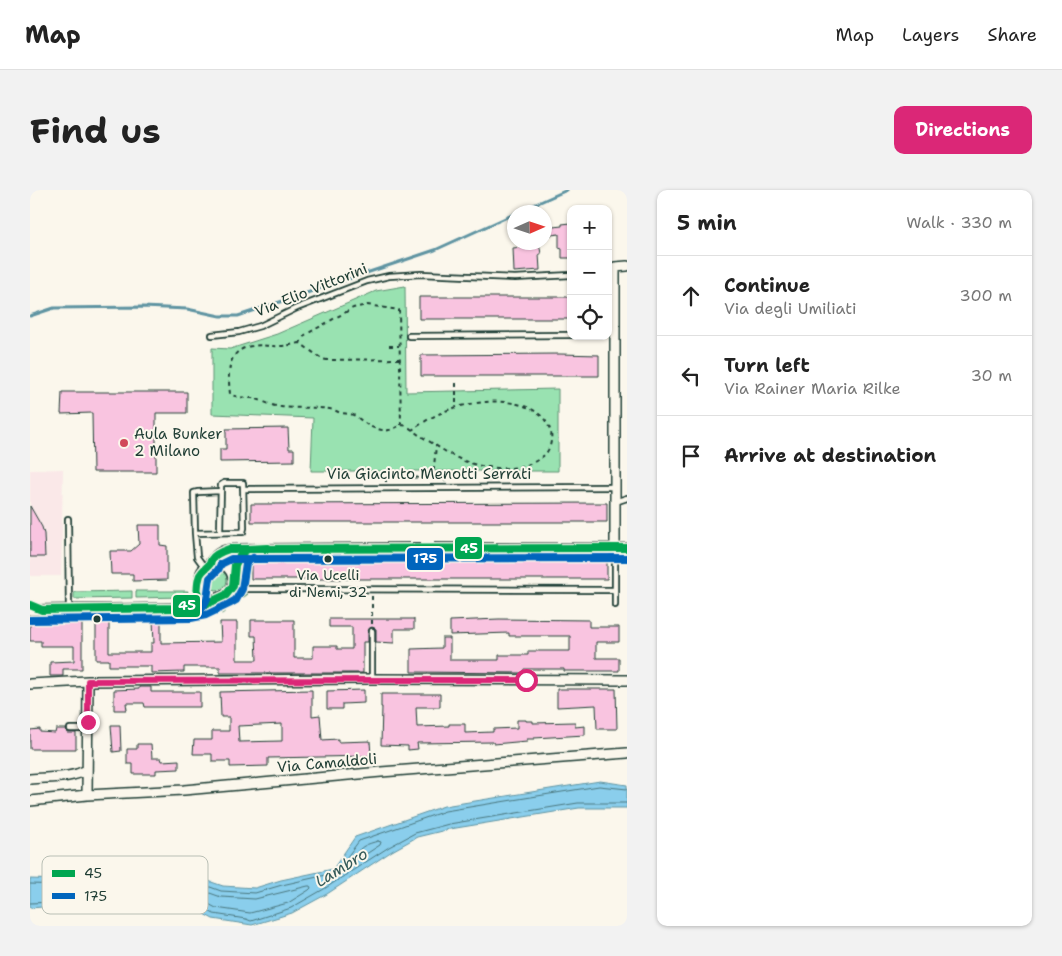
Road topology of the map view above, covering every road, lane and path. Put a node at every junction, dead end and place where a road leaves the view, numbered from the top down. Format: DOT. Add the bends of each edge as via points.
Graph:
graph roads {
  1 [pos="627,266"];
  2 [pos="612,268"];
  3 [pos="567,275"];
  4 [pos="212,335"];
  5 [pos="567,335"];
  6 [pos="612,335"];
  7 [pos="409,336"];
  8 [pos="300,343"];
  9 [pos="389,346"];
  10 [pos="400,346"];
  11 [pos="400,359"];
  12 [pos="456,383"];
  13 [pos="456,408"];
  14 [pos="401,425"];
  15 [pos="412,430"];
  16 [pos="436,445"];
  17 [pos="433,478"];
  18 [pos="385,488"];
  19 [pos="447,488"];
  20 [pos="615,488"];
  21 [pos="243,489"];
  22 [pos="220,491"];
  23 [pos="627,498"];
  24 [pos="615,502"];
  25 [pos="68,519"];
  26 [pos="220,532"];
  27 [pos="195,533"];
  28 [pos="615,548"];
  29 [pos="627,548"];
  30 [pos="248,549"];
  31 [pos="207,566"];
  32 [pos="200,581"];
  33 [pos="233,583"];
  34 [pos="372,590"];
  35 [pos="615,590"];
  36 [pos="220,597"];
  37 [pos="30,605"];
  38 [pos="615,605"];
  39 [pos="179,608"];
  40 [pos="30,610"];
  41 [pos="42,610"];
  42 [pos="69,610"];
  43 [pos="372,631"];
  44 [pos="372,680"];
  45 [pos="627,680"];
  46 [pos="88,681"];
  47 [pos="30,684"];
  48 [pos="70,729"];
  49 [pos="88,729"];
  50 [pos="627,753"];
  51 [pos="88,770"];
  52 [pos="30,779"];
  53 [pos="87,795"];
  54 [pos="30,801"];
  1 -- 2 [label="street"];
  3 -- 4 [label="lane, Via Elio Vittorini" via="515,278 421,274 389,276 366,281 260,326"];
  5 -- 7 [label="lane"];
  6 -- 20 [label="street"];
  8 -- 10 [label="path" via="304,334 353,308 367,306 399,310"];
  8 -- 11 [label="path" via="327,360"];
  8 -- 14 [label="path" via="251,346 239,351 230,366 230,394 278,407 334,410 355,416 376,429 389,430"];
  9 -- 10 [label="path"];
  10 -- 11 [label="path"];
  11 -- 14 [label="path"];
  12 -- 13 [label="path"];
  13 -- 15 [label="path"];
  13 -- 16 [label="path" via="485,402 524,406 537,412 548,424 552,437 549,449 544,456 526,466 501,468 462,460"];
  14 -- 15 [label="path"];
  15 -- 16 [label="path"];
  16 -- 17 [label="path"];
  17 -- 18 [label="path" via="386,478"];
  17 -- 19 [label="path" via="444,477"];
  18 -- 19 [label="lane, Via Giacinto Menotti Serrati"];
  18 -- 21 [label="lane, Via Giacinto Menotti Serrati"];
  19 -- 20 [label="lane, Via Giacinto Menotti Serrati"];
  20 -- 24 [label="street"];
  21 -- 22 [label="lane, Via Giacinto Menotti Serrati" via="243,483 223,484"];
  21 -- 26 [label="lane" via="243,532"];
  22 -- 26 [label="lane"];
  22 -- 27 [label="lane" via="194,493"];
  23 -- 24 [label="lane"];
  24 -- 28 [label="street"];
  25 -- 42 [label="lane"];
  26 -- 27 [label="lane"];
  27 -- 31 [label="lane" via="197,557"];
  28 -- 29 [label="street"];
  28 -- 30 [label="street"];
  28 -- 35 [label="lane"];
  30 -- 31 [label="street" via="222,551"];
  30 -- 33 [label="street" via="235,563"];
  31 -- 32 [label="street"];
  31 -- 33 [label="street" via="225,565 231,571"];
  32 -- 36 [label="street" via="207,594"];
  32 -- 39 [label="street" via="197,598 189,606"];
  33 -- 34 [label="lane" via="243,589"];
  33 -- 36 [label="street" via="230,591"];
  34 -- 35 [label="lane"];
  34 -- 43 [label="path"];
  35 -- 38 [label="lane"];
  36 -- 39 [label="street" via="200,607"];
  37 -- 41 [label="street"];
  39 -- 42 [label="street"];
  40 -- 41 [label="street"];
  41 -- 42 [label="street"];
  43 -- 44 [label="lane"];
  44 -- 45 [label="street"];
  44 -- 46 [label="street"];
  46 -- 47 [label="street"];
  46 -- 49 [label="street"];
  48 -- 49 [label="lane"];
  49 -- 51 [label="street"];
  50 -- 53 [label="street, Via Camaldoli" via="184,790"];
  51 -- 52 [label="street" via="78,775"];
  51 -- 53 [label="street"];
  53 -- 54 [label="street, Via Camaldoli"];
}
